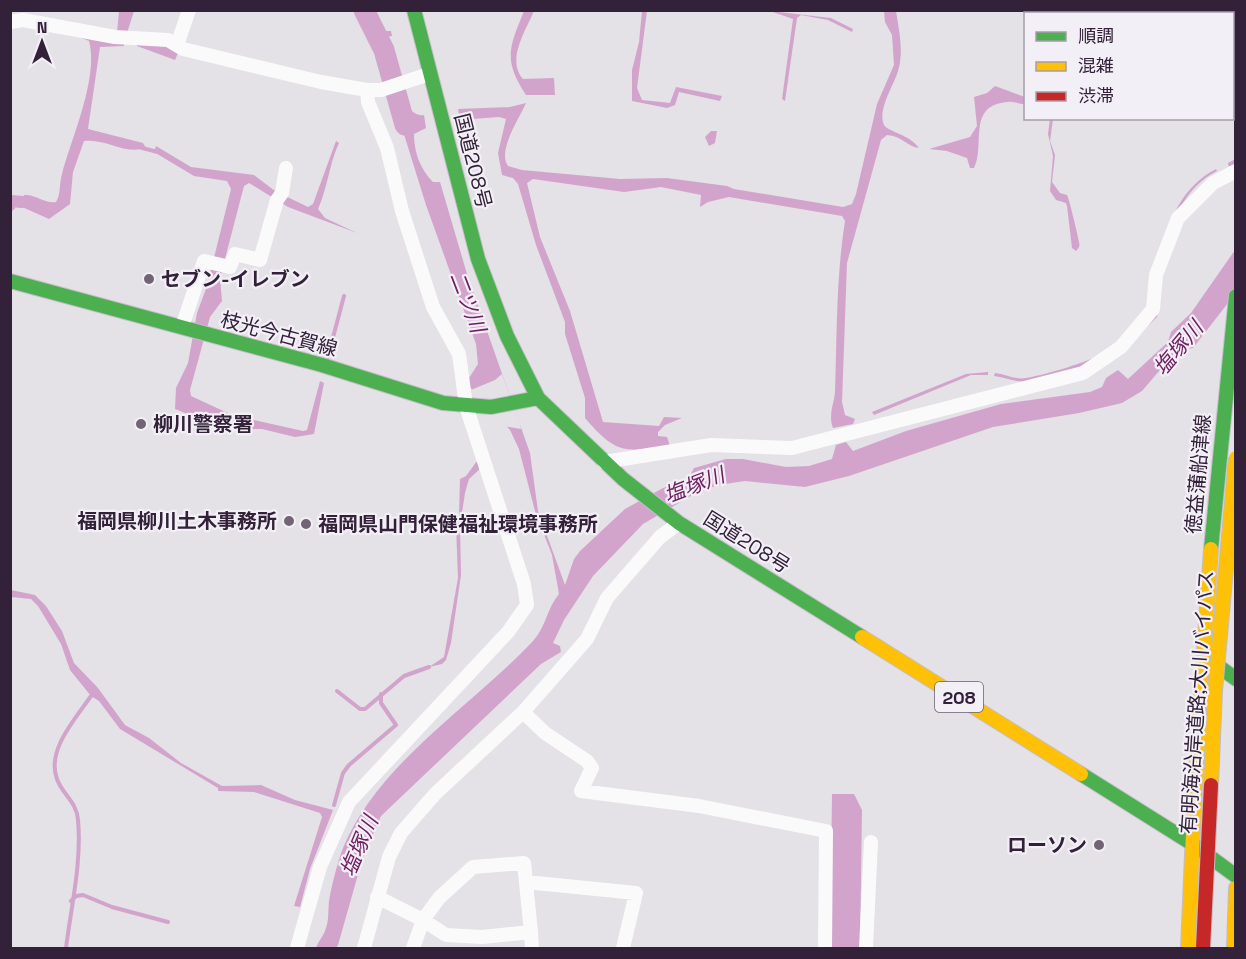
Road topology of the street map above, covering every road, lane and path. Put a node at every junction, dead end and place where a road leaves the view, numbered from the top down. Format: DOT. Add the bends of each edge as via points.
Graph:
graph roads {
  1 [pos="62,10"];
  2 [pos="189,10"];
  3 [pos="414,10"];
  4 [pos="10,22"];
  5 [pos="58,25"];
  6 [pos="177,45"];
  7 [pos="429,74"];
  8 [pos="367,90"];
  9 [pos="286,168"];
  10 [pos="1236,171"];
  11 [pos="10,281"];
  12 [pos="1236,296"];
  13 [pos="187,328"];
  14 [pos="538,398"];
  15 [pos="471,407"];
  16 [pos="1236,458"];
  17 [pos="604,462"];
  18 [pos="679,523"];
  19 [pos="1203,655"];
  20 [pos="1236,679"];
  21 [pos="523,712"];
  22 [pos="871,842"];
  23 [pos="1191,843"];
  24 [pos="1236,876"];
  25 [pos="526,882"];
  26 [pos="1236,888"];
  27 [pos="377,897"];
  28 [pos="423,920"];
  29 [pos="531,932"];
  30 [pos="297,948"];
  31 [pos="364,948"];
  32 [pos="413,948"];
  33 [pos="532,948"];
  34 [pos="623,948"];
  35 [pos="825,948"];
  36 [pos="866,948"];
  37 [pos="1188,948"];
  38 [pos="1203,948"];
  39 [pos="1234,948"];
  1 -- 5 [label="street"];
  2 -- 6 [label="street"];
  3 -- 7 [label="main road, 国道208号 / 208"];
  4 -- 5 [label="street"];
  5 -- 6 [label="street" via="121,37 168,40"];
  6 -- 8 [label="street"];
  7 -- 8 [label="street" via="387,88"];
  7 -- 14 [label="main road, 国道208号 / 208" via="478,259 507,336"];
  8 -- 15 [label="street" via="433,308 459,354"];
  9 -- 13 [label="street" via="260,260 235,254 230,267 204,261"];
  10 -- 17 [label="street" via="1213,183 1178,218 1156,275 1153,309 1121,347 1083,373 792,448 711,445"];
  11 -- 13 [label="main road, 枝光今古賀線"];
  12 -- 19 [label="main road, 徳益蒲船津線" via="1217,465"];
  13 -- 15 [label="main road, 枝光今古賀線" via="324,365 395,389"];
  14 -- 15 [label="main road, 枝光今古賀線"];
  14 -- 17 [label="main road, 国道208号 / 208"];
  15 -- 30 [label="street" via="527,605 508,632 349,802 320,867"];
  16 -- 38 [label="main road, 有明海沿岸道路;大川バイパス, bridge" via="1215,691"];
  17 -- 18 [label="main road, 国道208号 / 208"];
  18 -- 21 [label="street" via="660,537 607,598 587,639"];
  18 -- 23 [label="main road, 国道208号 / 208"];
  19 -- 20 [label="main road"];
  19 -- 23 [label="main road, 徳益蒲船津線"];
  21 -- 27 [label="street" via="435,794 401,833"];
  21 -- 35 [label="street" via="545,733 587,761 592,768 581,791 699,806 826,831"];
  22 -- 36 [label="street"];
  23 -- 24 [label="main road, 国道208号 / 208"];
  23 -- 37 [label="main road, 徳益蒲船津線"];
  25 -- 28 [label="street" via="524,863 473,867 439,898"];
  25 -- 29 [label="street"];
  25 -- 34 [label="street" via="636,893"];
  26 -- 39 [label="main road"];
  27 -- 28 [label="street"];
  27 -- 31 [label="street"];
  28 -- 29 [label="street" via="446,935 482,937"];
  28 -- 32 [label="street"];
  29 -- 33 [label="street"];
}
